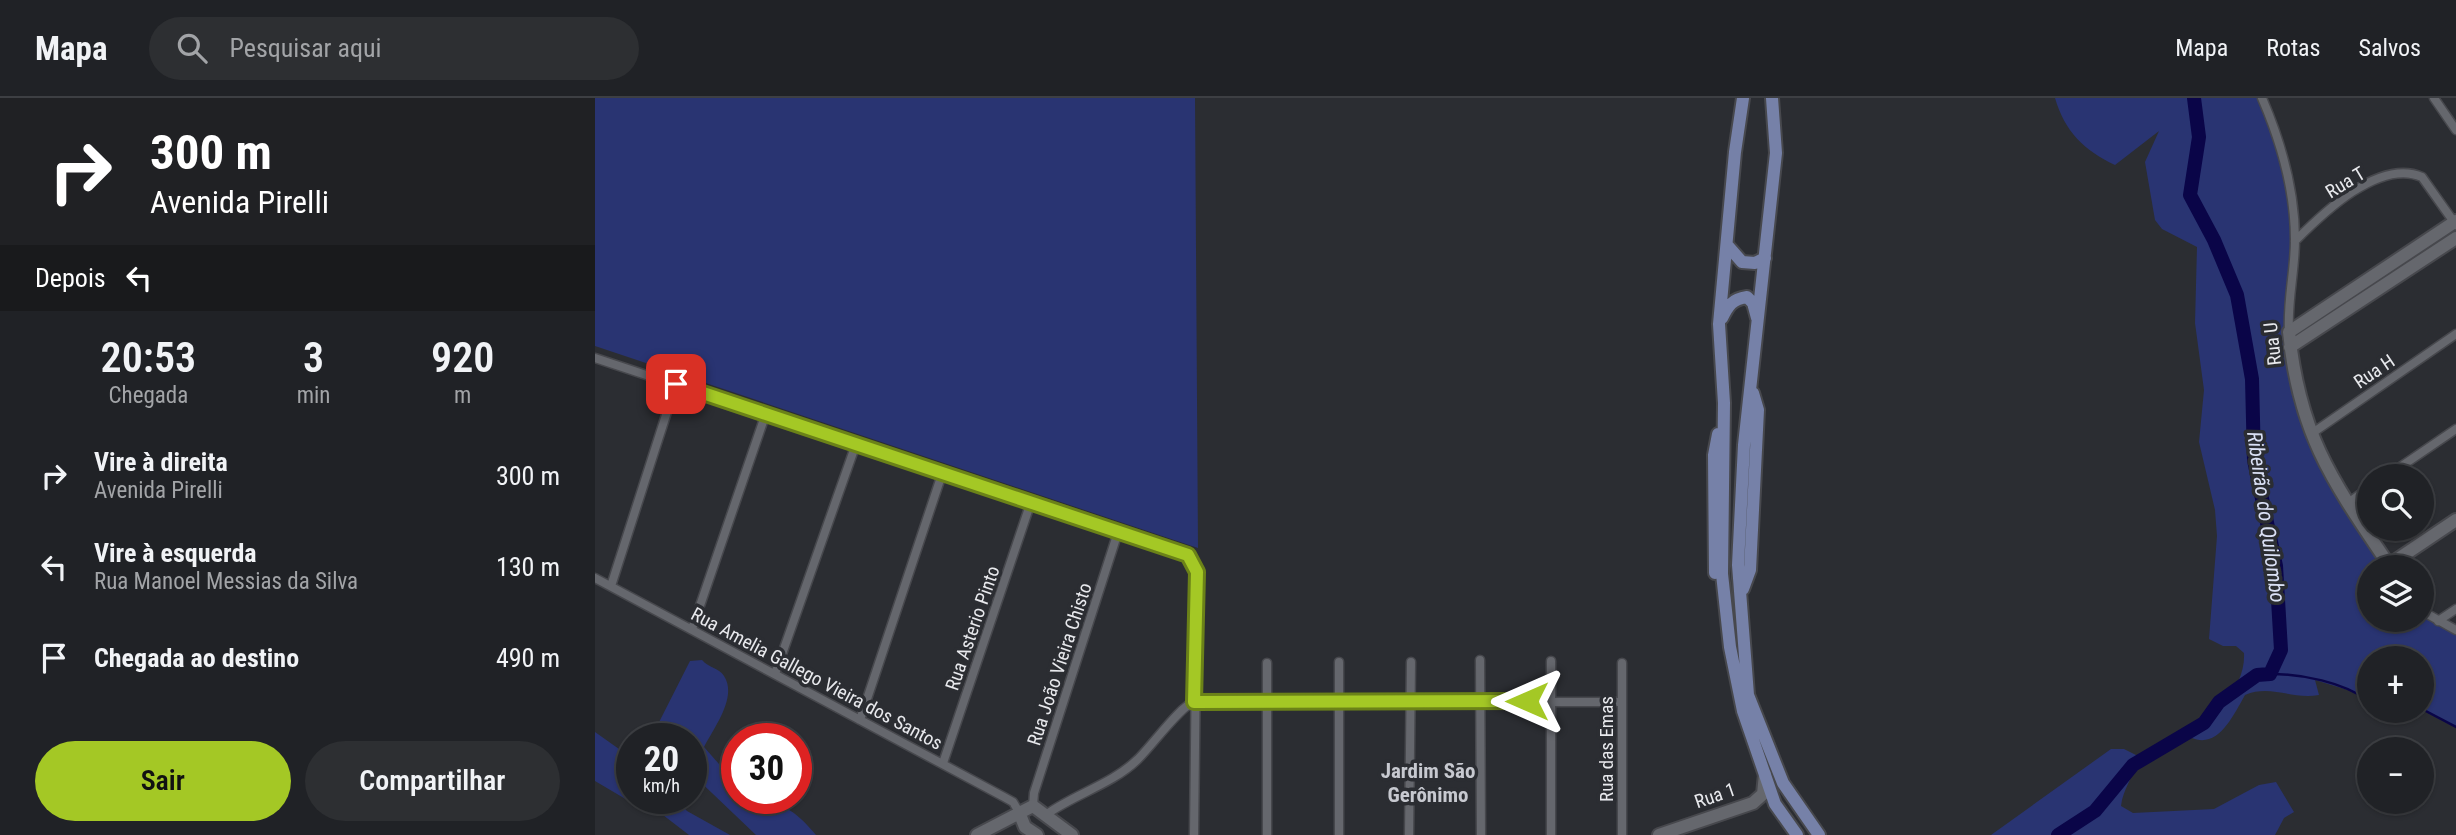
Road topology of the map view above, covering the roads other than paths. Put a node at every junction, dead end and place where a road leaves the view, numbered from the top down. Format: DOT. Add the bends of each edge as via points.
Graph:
graph roads {
  1 [pos="1743,98"];
  2 [pos="1772,98"];
  3 [pos="2262,98"];
  4 [pos="2434,98"];
  5 [pos="2456,130"];
  6 [pos="2455,223"];
  7 [pos="2456,238"];
  8 [pos="2295,241"];
  9 [pos="1727,245"];
  10 [pos="1765,258"];
  11 [pos="1758,321"];
  12 [pos="1719,324"];
  13 [pos="2289,332"];
  14 [pos="2456,334"];
  15 [pos="2290,347"];
  16 [pos="595,358"];
  17 [pos="676,384"];
  18 [pos="766,413"];
  19 [pos="2456,429"];
  20 [pos="2311,434"];
  21 [pos="856,444"];
  22 [pos="2405,464"];
  23 [pos="942,474"];
  24 [pos="2357,497"];
  25 [pos="1031,502"];
  26 [pos="2348,503"];
  27 [pos="2456,520"];
  28 [pos="1118,532"];
  29 [pos="2382,555"];
  30 [pos="2405,555"];
  31 [pos="595,578"];
  32 [pos="611,586"];
  33 [pos="2456,609"];
  34 [pos="2434,618"];
  35 [pos="2438,621"];
  36 [pos="692,629"];
  37 [pos="2456,630"];
  38 [pos="1480,660"];
  39 [pos="1551,661"];
  40 [pos="1339,662"];
  41 [pos="1411,662"];
  42 [pos="1267,663"];
  43 [pos="1622,663"];
  44 [pos="775,674"];
  45 [pos="1339,701"];
  46 [pos="1480,701"];
  47 [pos="1551,701"];
  48 [pos="1194,702"];
  49 [pos="1266,702"];
  50 [pos="1410,702"];
  51 [pos="1622,702"];
  52 [pos="860,720"];
  53 [pos="1173,722"];
  54 [pos="1194,727"];
  55 [pos="943,763"];
  56 [pos="1765,774"];
  57 [pos="1033,806"];
  58 [pos="1019,812"];
  59 [pos="1047,814"];
  60 [pos="1033,833"];
  61 [pos="977,835"];
  62 [pos="1072,835"];
  63 [pos="1194,835"];
  64 [pos="1267,835"];
  65 [pos="1339,835"];
  66 [pos="1409,835"];
  67 [pos="1481,835"];
  68 [pos="1551,835"];
  69 [pos="1622,835"];
  70 [pos="1658,835"];
  71 [pos="1797,835"];
  72 [pos="1819,835"];
  1 -- 9 [label="main road"];
  2 -- 10 [label="main road" via="1776,153"];
  3 -- 8 [label="street, Rua U" via="2285,166"];
  4 -- 5 [label="street"];
  6 -- 8 [label="street, Rua T" via="2421,177 2399,174 2365,184"];
  6 -- 13 [label="street"];
  7 -- 15 [label="street"];
  8 -- 13 [label="street, Rua U" via="2288,292"];
  9 -- 10 [label="main road" via="1742,262"];
  9 -- 12 [label="main road"];
  10 -- 11 [label="main road"];
  11 -- 12 [label="main road" via="1753,303 1737,298"];
  11 -- 72 [label="main road" via="1738,565 1748,695 1783,783"];
  12 -- 56 [label="main road" via="1724,403 1722,574 1743,710"];
  13 -- 15 [label="street, Rua U"];
  14 -- 20 [label="street, Rua H"];
  15 -- 20 [label="street, Rua U"];
  16 -- 17 [label="street"];
  17 -- 18 [label="street"];
  17 -- 32 [label="street"];
  18 -- 21 [label="street"];
  18 -- 36 [label="street"];
  19 -- 22 [label="street"];
  20 -- 26 [label="street, Rua U" via="2329,475"];
  21 -- 23 [label="street"];
  21 -- 44 [label="street"];
  23 -- 25 [label="street"];
  23 -- 52 [label="street"];
  24 -- 26 [label="street"];
  25 -- 28 [label="street"];
  25 -- 55 [label="street, Rua Asterio Pinto"];
  26 -- 29 [label="street, Rua U"];
  27 -- 30 [label="street"];
  28 -- 48 [label="street" via="1192,559 1197,572"];
  28 -- 57 [label="street, Rua João Vieira Chisto"];
  31 -- 32 [label="street, Rua Amelia Gallego Vieira dos Santos"];
  32 -- 36 [label="street, Rua Amelia Gallego Vieira dos Santos"];
  33 -- 35 [label="street"];
  34 -- 35 [label="street"];
  35 -- 37 [label="street"];
  36 -- 44 [label="street, Rua Amelia Gallego Vieira dos Santos"];
  38 -- 46 [label="street"];
  39 -- 47 [label="street"];
  40 -- 45 [label="street"];
  41 -- 50 [label="street"];
  42 -- 49 [label="street"];
  43 -- 51 [label="street, Rua das Emas"];
  44 -- 52 [label="street, Rua Amelia Gallego Vieira dos Santos"];
  45 -- 49 [label="street"];
  45 -- 50 [label="street"];
  45 -- 65 [label="street"];
  46 -- 47 [label="street"];
  46 -- 50 [label="street"];
  46 -- 67 [label="street"];
  47 -- 51 [label="street"];
  47 -- 68 [label="street"];
  48 -- 49 [label="street"];
  48 -- 53 [label="street" via="1184,706"];
  48 -- 54 [label="street"];
  49 -- 64 [label="street"];
  50 -- 66 [label="street"];
  51 -- 69 [label="street, Rua das Emas"];
  52 -- 55 [label="street, Rua Amelia Gallego Vieira dos Santos"];
  53 -- 54 [label="street" via="1182,719"];
  53 -- 59 [label="street" via="1130,766"];
  54 -- 63 [label="street"];
  55 -- 58 [label="street, Rua Amelia Gallego Vieira dos Santos" via="1013,802"];
  56 -- 70 [label="street, Rua 1" via="1763,794 1753,803"];
  56 -- 71 [label="main road" via="1775,804"];
  57 -- 58 [label="street"];
  57 -- 59 [label="street"];
  58 -- 60 [label="street"];
  58 -- 61 [label="street"];
  59 -- 60 [label="street"];
  59 -- 62 [label="street"];
}
